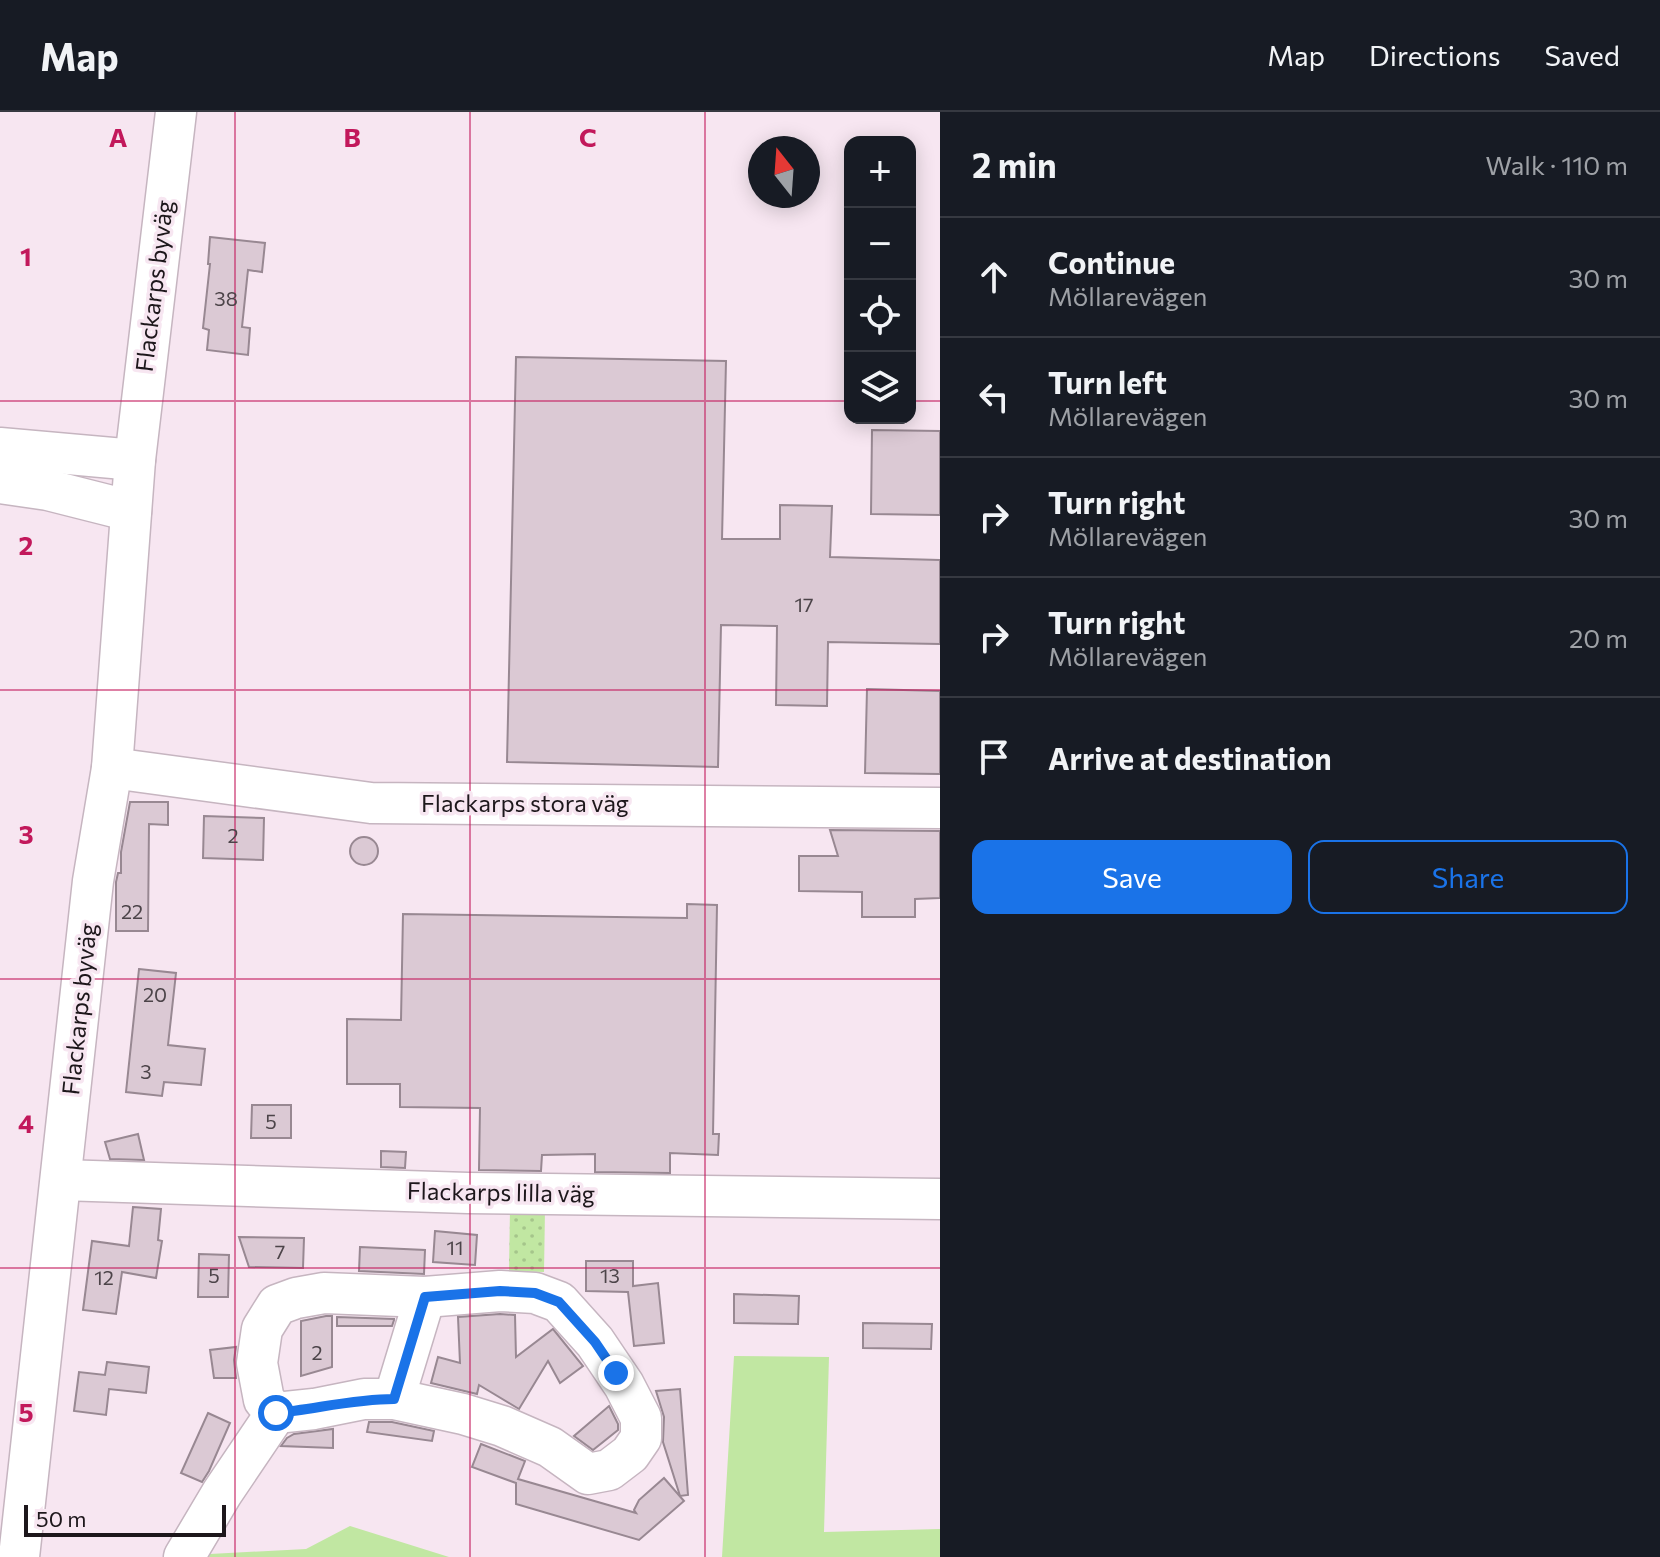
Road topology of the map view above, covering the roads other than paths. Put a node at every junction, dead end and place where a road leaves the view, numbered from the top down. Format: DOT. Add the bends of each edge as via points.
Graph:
graph roads {
  1 [pos="176,112"];
  2 [pos="0,448"];
  3 [pos="135,460"];
  4 [pos="0,483"];
  5 [pos="131,511"];
  6 [pos="112,768"];
  7 [pos="940,808"];
  8 [pos="61,1180"];
  9 [pos="940,1199"];
  10 [pos="425,1297"];
  11 [pos="394,1399"];
  12 [pos="276,1413"];
  13 [pos="19,1557"];
  14 [pos="184,1557"];
  1 -- 3 [label="street, Flackarps byväg"];
  2 -- 3 [label="street"];
  3 -- 5 [label="street, Flackarps byväg"];
  4 -- 5 [label="street"];
  5 -- 6 [label="street, Flackarps byväg"];
  6 -- 7 [label="street, Flackarps stora väg" via="371,803"];
  6 -- 8 [label="street, Flackarps byväg" via="93,881"];
  8 -- 9 [label="street, Flackarps lilla väg" via="468,1193"];
  8 -- 13 [label="street, Flackarps byväg"];
  10 -- 11 [label="street"];
  10 -- 11 [label="street" via="500,1291 535,1293 559,1302 624,1385 641,1418 641,1438 609,1470 588,1474 550,1447 502,1426"];
  10 -- 12 [label="street" via="324,1293 277,1305 262,1329 257,1363 264,1400"];
  11 -- 12 [label="street"];
  12 -- 14 [label="street"];
}
